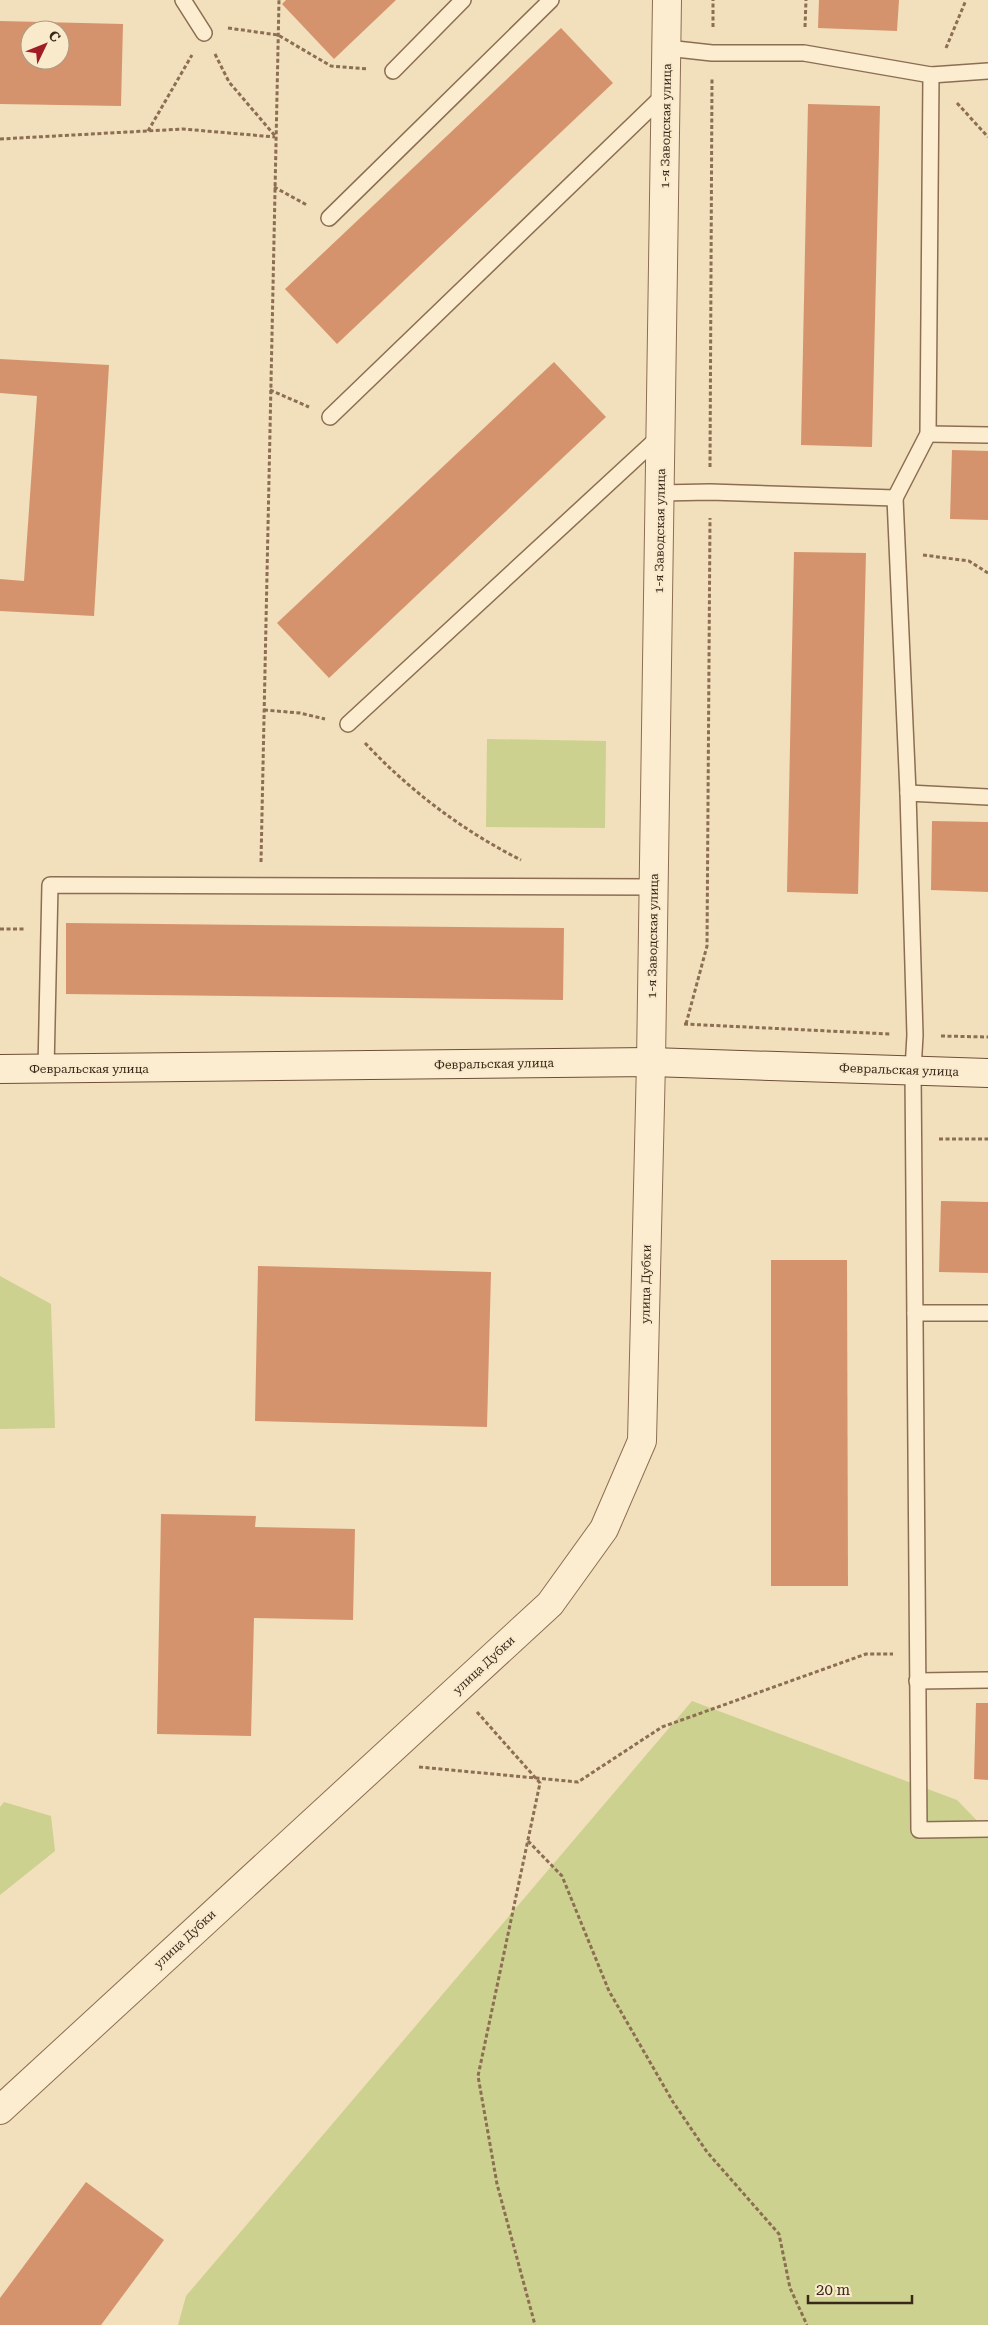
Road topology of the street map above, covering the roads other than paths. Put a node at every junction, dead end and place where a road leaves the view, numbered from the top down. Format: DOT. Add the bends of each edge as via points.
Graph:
graph roads {
  1 [pos="183,0"];
  2 [pos="463,0"];
  3 [pos="551,0"];
  4 [pos="667,0"];
  5 [pos="204,33"];
  6 [pos="667,48"];
  7 [pos="393,71"];
  8 [pos="988,71"];
  9 [pos="931,75"];
  10 [pos="667,92"];
  11 [pos="329,218"];
  12 [pos="330,417"];
  13 [pos="928,434"];
  14 [pos="661,435"];
  15 [pos="988,435"];
  16 [pos="660,493"];
  17 [pos="895,498"];
  18 [pos="348,724"];
  19 [pos="908,793"];
  20 [pos="988,797"];
  21 [pos="654,887"];
  22 [pos="651,1062"];
  23 [pos="0,1069"];
  24 [pos="46,1070"];
  25 [pos="913,1070"];
  26 [pos="988,1073"];
  27 [pos="915,1313"];
  28 [pos="988,1313"];
  29 [pos="988,1680"];
  30 [pos="917,1681"];
  31 [pos="988,1829"];
  32 [pos="0,2110"];
  1 -- 5 [label="lane"];
  2 -- 7 [label="lane"];
  3 -- 11 [label="lane"];
  4 -- 6 [label="street, 1-я Заводская улица"];
  6 -- 9 [label="lane" via="712,53 804,53"];
  6 -- 10 [label="street, 1-я Заводская улица"];
  8 -- 9 [label="lane"];
  9 -- 13 [label="lane"];
  10 -- 12 [label="lane"];
  10 -- 14 [label="street, 1-я Заводская улица"];
  13 -- 15 [label="lane"];
  13 -- 17 [label="lane"];
  14 -- 16 [label="street, 1-я Заводская улица"];
  14 -- 18 [label="lane"];
  16 -- 17 [label="lane"];
  16 -- 21 [label="street, 1-я Заводская улица"];
  17 -- 19 [label="lane"];
  19 -- 20 [label="lane"];
  19 -- 25 [label="lane" via="915,1035"];
  21 -- 22 [label="street, 1-я Заводская улица"];
  21 -- 24 [label="lane" via="50,885"];
  22 -- 24 [label="street, Февральская улица"];
  22 -- 25 [label="street, Февральская улица"];
  22 -- 32 [label="street, улица Дубки" via="642,1442 604,1529 550,1604"];
  23 -- 24 [label="street, Февральская улица"];
  25 -- 26 [label="street, Февральская улица"];
  25 -- 27 [label="lane"];
  27 -- 28 [label="lane"];
  27 -- 30 [label="lane"];
  29 -- 30 [label="lane"];
  30 -- 31 [label="lane" via="919,1830"];
}
